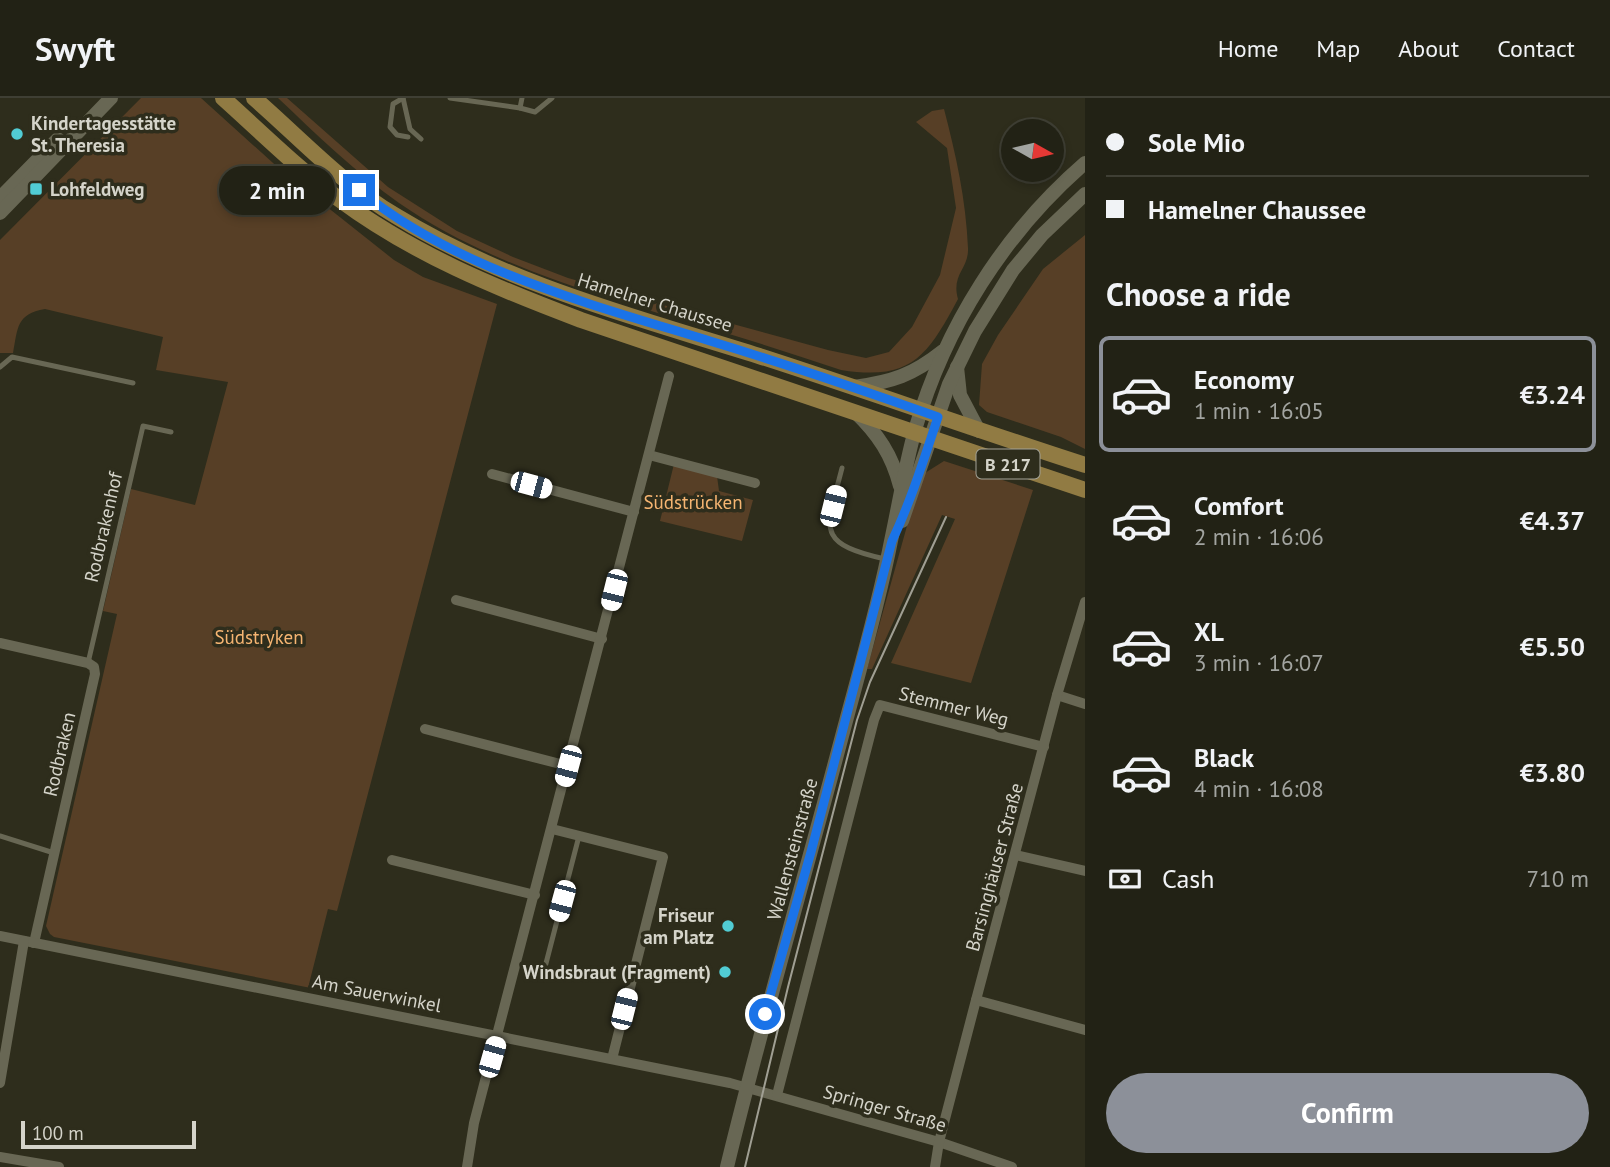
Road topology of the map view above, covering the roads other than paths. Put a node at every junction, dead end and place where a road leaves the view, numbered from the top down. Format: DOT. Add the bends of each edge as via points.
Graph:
graph roads {
  1 [pos="97,98"];
  2 [pos="111,98"];
  3 [pos="223,98"];
  4 [pos="254,98"];
  5 [pos="403,98"];
  6 [pos="450,98"];
  7 [pos="522,98"];
  8 [pos="552,98"];
  9 [pos="465,99"];
  10 [pos="520,108"];
  11 [pos="408,137"];
  12 [pos="421,139"];
  13 [pos="1085,163"];
  14 [pos="1085,194"];
  15 [pos="0,198"];
  16 [pos="0,213"];
  17 [pos="947,347"];
  18 [pos="957,365"];
  19 [pos="0,367"];
  20 [pos="668,376"];
  21 [pos="133,383"];
  22 [pos="852,387"];
  23 [pos="921,411"];
  24 [pos="855,412"];
  25 [pos="938,417"];
  26 [pos="979,431"];
  27 [pos="171,432"];
  28 [pos="915,432"];
  29 [pos="931,438"];
  30 [pos="649,456"];
  31 [pos="1085,465"];
  32 [pos="842,468"];
  33 [pos="492,474"];
  34 [pos="755,483"];
  35 [pos="1085,490"];
  36 [pos="901,491"];
  37 [pos="634,512"];
  38 [pos="892,541"];
  39 [pos="887,559"];
  40 [pos="456,600"];
  41 [pos="1085,602"];
  42 [pos="602,639"];
  43 [pos="0,643"];
  44 [pos="88,663"];
  45 [pos="1057,695"];
  46 [pos="1085,704"];
  47 [pos="425,729"];
  48 [pos="1044,747"];
  49 [pos="568,766"];
  50 [pos="552,829"];
  51 [pos="0,836"];
  52 [pos="579,836"];
  53 [pos="54,854"];
  54 [pos="1016,855"];
  55 [pos="392,860"];
  56 [pos="1085,871"];
  57 [pos="535,895"];
  58 [pos="0,936"];
  59 [pos="29,942"];
  60 [pos="517,964"];
  61 [pos="976,1000"];
  62 [pos="1085,1030"];
  63 [pos="498,1035"];
  64 [pos="612,1059"];
  65 [pos="0,1083"];
  66 [pos="746,1087"];
  67 [pos="777,1095"];
  68 [pos="939,1142"];
  69 [pos="0,1157"];
  70 [pos="59,1167"];
  71 [pos="467,1167"];
  72 [pos="727,1167"];
  73 [pos="935,1167"];
  74 [pos="1012,1167"];
  1 -- 15 [label="street"];
  2 -- 16 [label="street"];
  3 -- 24 [label="main road, Hamelner Chaussee / B 217" via="339,199 431,257 582,320"];
  4 -- 22 [label="main road, Hamelner Chaussee / B 217" via="370,200 439,242 570,298"];
  5 -- 11 [label="lane" via="393,104 390,127 397,135"];
  5 -- 12 [label="lane" via="410,130"];
  6 -- 9 [label="lane"];
  7 -- 10 [label="lane"];
  8 -- 10 [label="lane" via="535,112"];
  9 -- 10 [label="lane"];
  13 -- 17 [label="street, Wallensteinstraße" via="1012,239"];
  14 -- 18 [label="street, Wallensteinstraße" via="1013,270"];
  17 -- 22 [label="street" via="911,374"];
  17 -- 23 [label="street, Wallensteinstraße"];
  18 -- 25 [label="street, Wallensteinstraße"];
  18 -- 26 [label="street" via="960,395"];
  19 -- 21 [label="lane" via="12,357"];
  20 -- 30 [label="street"];
  22 -- 23 [label="main road, Hamelner Chaussee / B 217"];
  23 -- 25 [label="main road, Hamelner Chaussee / B 217"];
  23 -- 28 [label="street, Wallensteinstraße"];
  24 -- 28 [label="main road, Hamelner Chaussee / B 217"];
  24 -- 36 [label="street" via="886,449"];
  25 -- 26 [label="main road, Hamelner Chaussee / B 217"];
  25 -- 29 [label="street, Wallensteinstraße"];
  26 -- 31 [label="main road, Hamelner Chaussee / B 217"];
  27 -- 44 [label="lane, Rodbrakenhof" via="143,426"];
  28 -- 29 [label="main road, Hamelner Chaussee / B 217"];
  28 -- 36 [label="street, Wallensteinstraße"];
  29 -- 35 [label="main road, Hamelner Chaussee / B 217"];
  29 -- 38 [label="street, Wallensteinstraße"];
  30 -- 34 [label="street"];
  30 -- 37 [label="street"];
  32 -- 39 [label="lane" via="828,525 832,535 858,553"];
  33 -- 37 [label="street"];
  36 -- 38 [label="street, Wallensteinstraße"];
  37 -- 42 [label="street"];
  38 -- 39 [label="street, Wallensteinstraße"];
  39 -- 66 [label="street, Wallensteinstraße"];
  40 -- 42 [label="street"];
  41 -- 45 [label="street, Barsinghäuser Straße"];
  42 -- 49 [label="street"];
  43 -- 44 [label="street"];
  44 -- 53 [label="street, Rodbraken" via="95,674"];
  45 -- 46 [label="street"];
  45 -- 48 [label="street, Barsinghäuser Straße"];
  47 -- 49 [label="street"];
  48 -- 54 [label="street, Barsinghäuser Straße"];
  48 -- 67 [label="street, Stemmer Weg" via="880,705"];
  49 -- 50 [label="street"];
  50 -- 52 [label="street"];
  50 -- 57 [label="street"];
  51 -- 53 [label="lane"];
  52 -- 60 [label="lane" via="544,971"];
  52 -- 64 [label="street" via="663,857"];
  53 -- 59 [label="street, Rodbraken"];
  54 -- 56 [label="street"];
  54 -- 61 [label="street, Barsinghäuser Straße"];
  55 -- 57 [label="street"];
  57 -- 60 [label="street"];
  58 -- 59 [label="street, Am Sauerwinkel"];
  59 -- 63 [label="street, Am Sauerwinkel"];
  59 -- 65 [label="street, Rodbraken"];
  60 -- 63 [label="street"];
  61 -- 62 [label="street"];
  61 -- 68 [label="street, Barsinghäuser Straße"];
  63 -- 64 [label="street, Am Sauerwinkel"];
  63 -- 71 [label="street"];
  64 -- 66 [label="street, Am Sauerwinkel"];
  66 -- 67 [label="street, Springer Straße"];
  66 -- 72 [label="street, Wallensteinstraße"];
  67 -- 68 [label="street, Springer Straße"];
  68 -- 73 [label="street, Barsinghäuser Straße"];
  68 -- 74 [label="street, Springer Straße"];
  69 -- 70 [label="street"];
}
